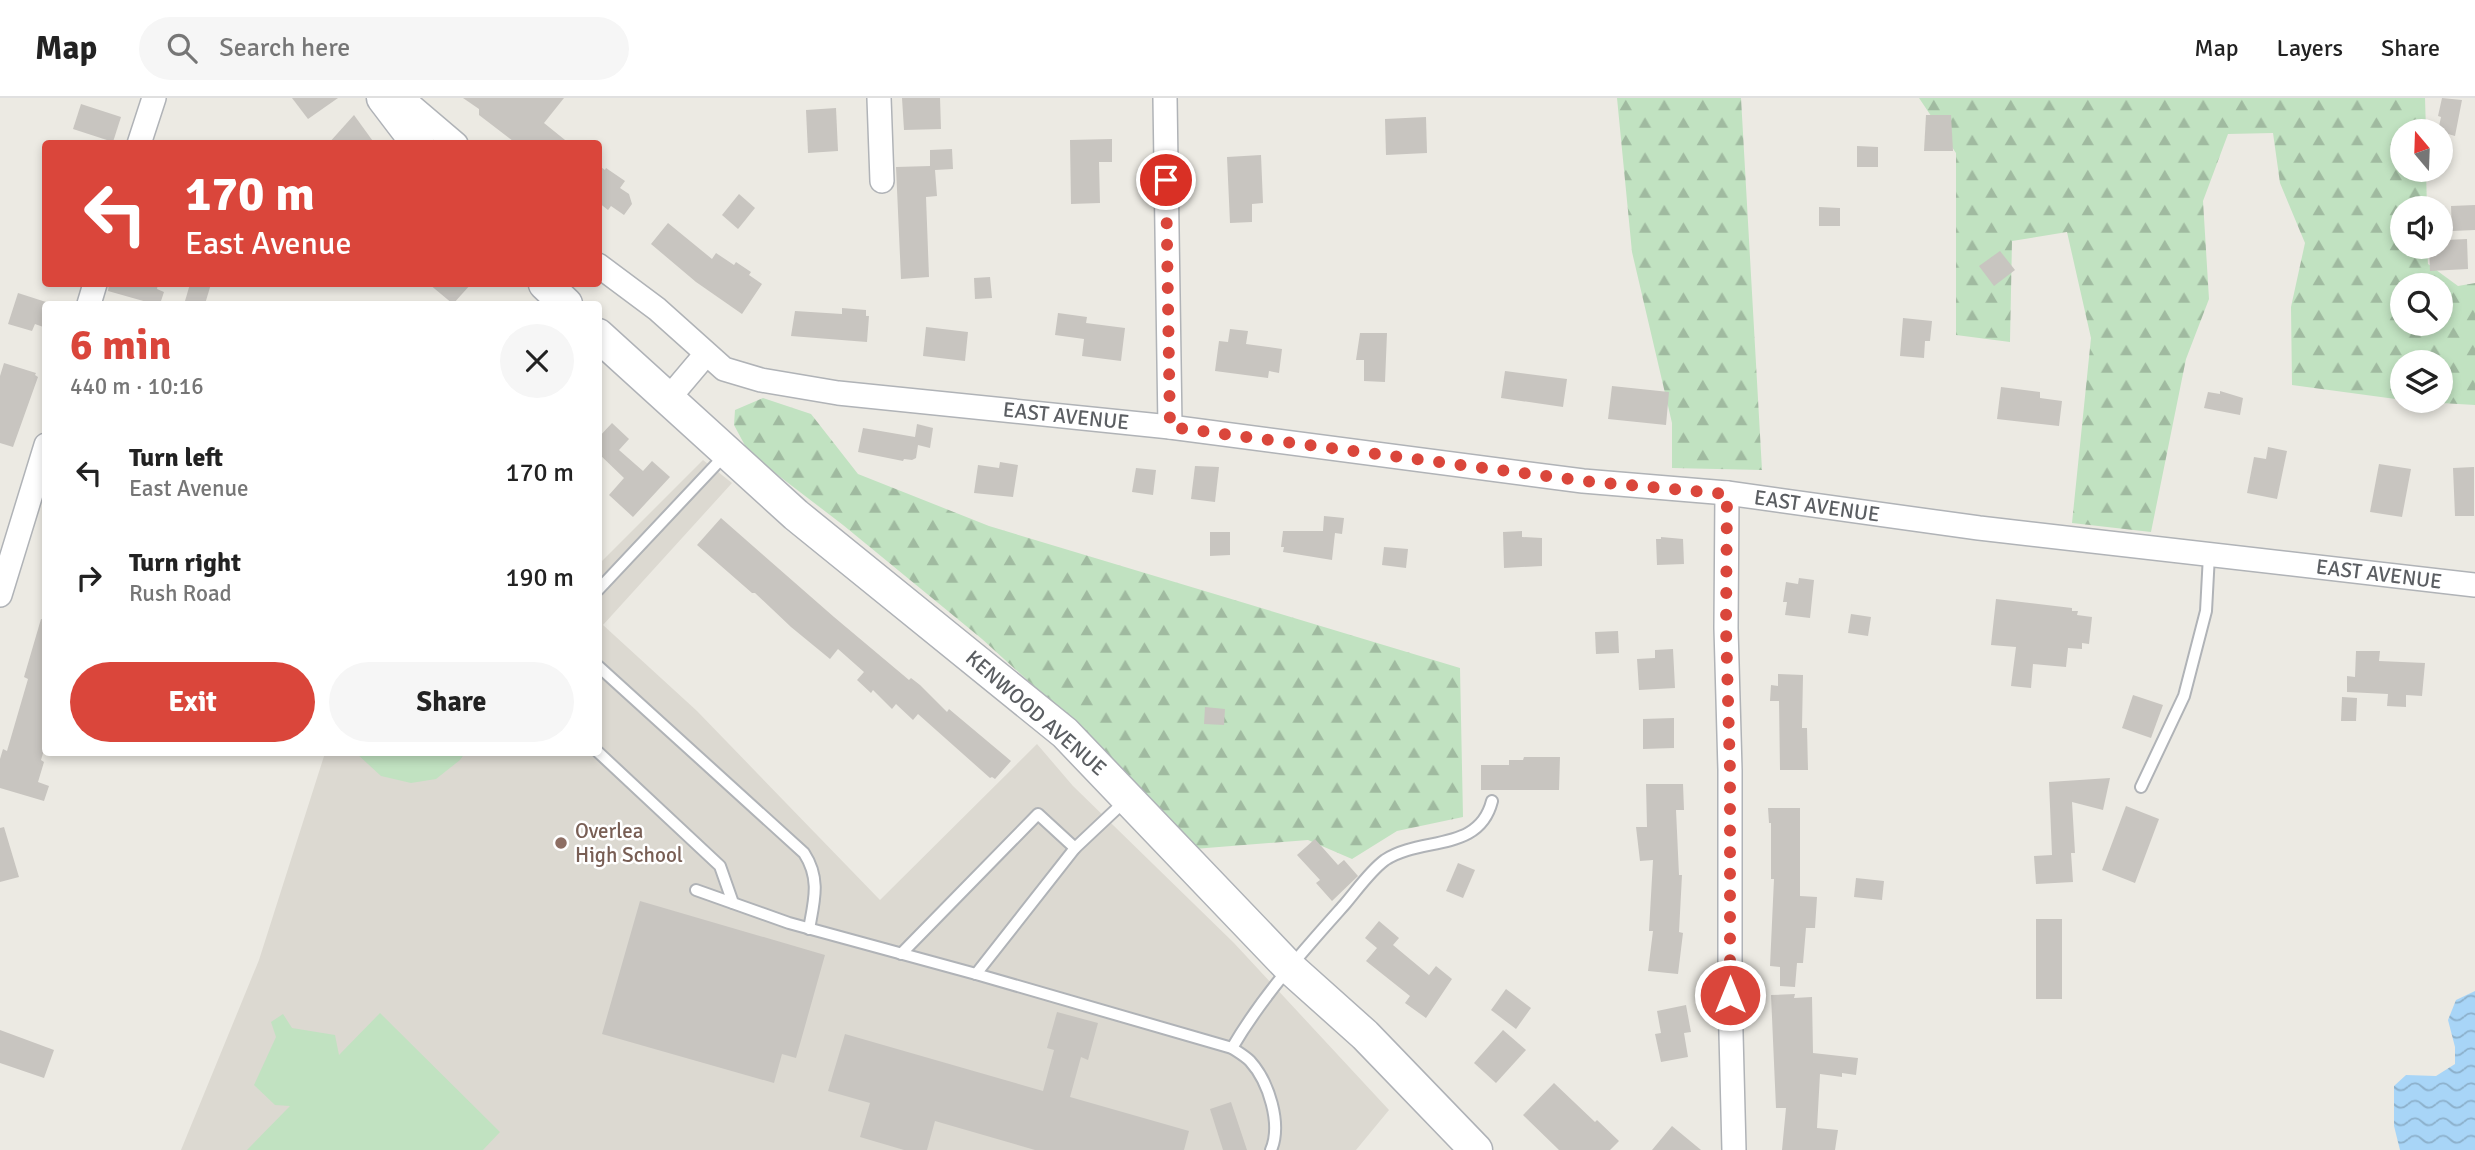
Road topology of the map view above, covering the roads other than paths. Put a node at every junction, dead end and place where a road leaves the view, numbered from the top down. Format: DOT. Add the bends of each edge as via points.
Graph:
graph roads {
  1 [pos="153,98"];
  2 [pos="383,98"];
  3 [pos="402,98"];
  4 [pos="879,98"];
  5 [pos="1165,98"];
  6 [pos="140,140"];
  7 [pos="415,140"];
  8 [pos="451,140"];
  9 [pos="882,181"];
  10 [pos="602,268"];
  11 [pos="548,287"];
  12 [pos="563,301"];
  13 [pos="602,338"];
  14 [pos="706,354"];
  15 [pos="668,399"];
  16 [pos="1170,427"];
  17 [pos="727,453"];
  18 [pos="41,475"];
  19 [pos="1727,494"];
  20 [pos="2210,555"];
  21 [pos="2475,585"];
  22 [pos="602,586"];
  23 [pos="0,596"];
  24 [pos="602,670"];
  25 [pos="602,756"];
  26 [pos="2141,788"];
  27 [pos="1129,798"];
  28 [pos="1492,802"];
  29 [pos="1075,848"];
  30 [pos="696,890"];
  31 [pos="733,903"];
  32 [pos="809,929"];
  33 [pos="901,954"];
  34 [pos="1289,967"];
  35 [pos="976,974"];
  36 [pos="1232,1048"];
  37 [pos="1465,1142"];
  38 [pos="1271,1150"];
  39 [pos="1734,1150"];
  1 -- 6 [label="street"];
  2 -- 7 [label="main road"];
  3 -- 8 [label="street"];
  4 -- 9 [label="street"];
  5 -- 16 [label="street"];
  10 -- 14 [label="street, EAST AVENUE"];
  11 -- 12 [label="main road"];
  13 -- 15 [label="main road, KENWOOD AVENUE"];
  14 -- 15 [label="street"];
  14 -- 16 [label="street, EAST AVENUE" via="724,369 761,380 838,393"];
  15 -- 17 [label="main road, KENWOOD AVENUE"];
  16 -- 19 [label="street, EAST AVENUE" via="1584,481"];
  17 -- 22 [label="lane"];
  17 -- 27 [label="main road, KENWOOD AVENUE" via="796,515 1065,733"];
  18 -- 23 [label="street"];
  19 -- 20 [label="street, EAST AVENUE"];
  19 -- 39 [label="street"];
  20 -- 21 [label="street, EAST AVENUE"];
  20 -- 26 [label="lane" via="2206,611 2185,696"];
  24 -- 32 [label="lane" via="804,853 815,880"];
  25 -- 31 [label="lane" via="720,866"];
  27 -- 29 [label="lane"];
  27 -- 34 [label="main road, KENWOOD AVENUE"];
  28 -- 34 [label="lane" via="1489,813 1470,834 1385,860"];
  29 -- 33 [label="lane" via="1038,814"];
  29 -- 35 [label="lane"];
  30 -- 31 [label="lane"];
  31 -- 32 [label="lane"];
  32 -- 33 [label="lane"];
  33 -- 35 [label="lane"];
  34 -- 36 [label="lane"];
  34 -- 37 [label="main road, KENWOOD AVENUE" via="1365,1035"];
  35 -- 36 [label="lane"];
  36 -- 38 [label="lane" via="1249,1060 1268,1094 1276,1131"];
}
